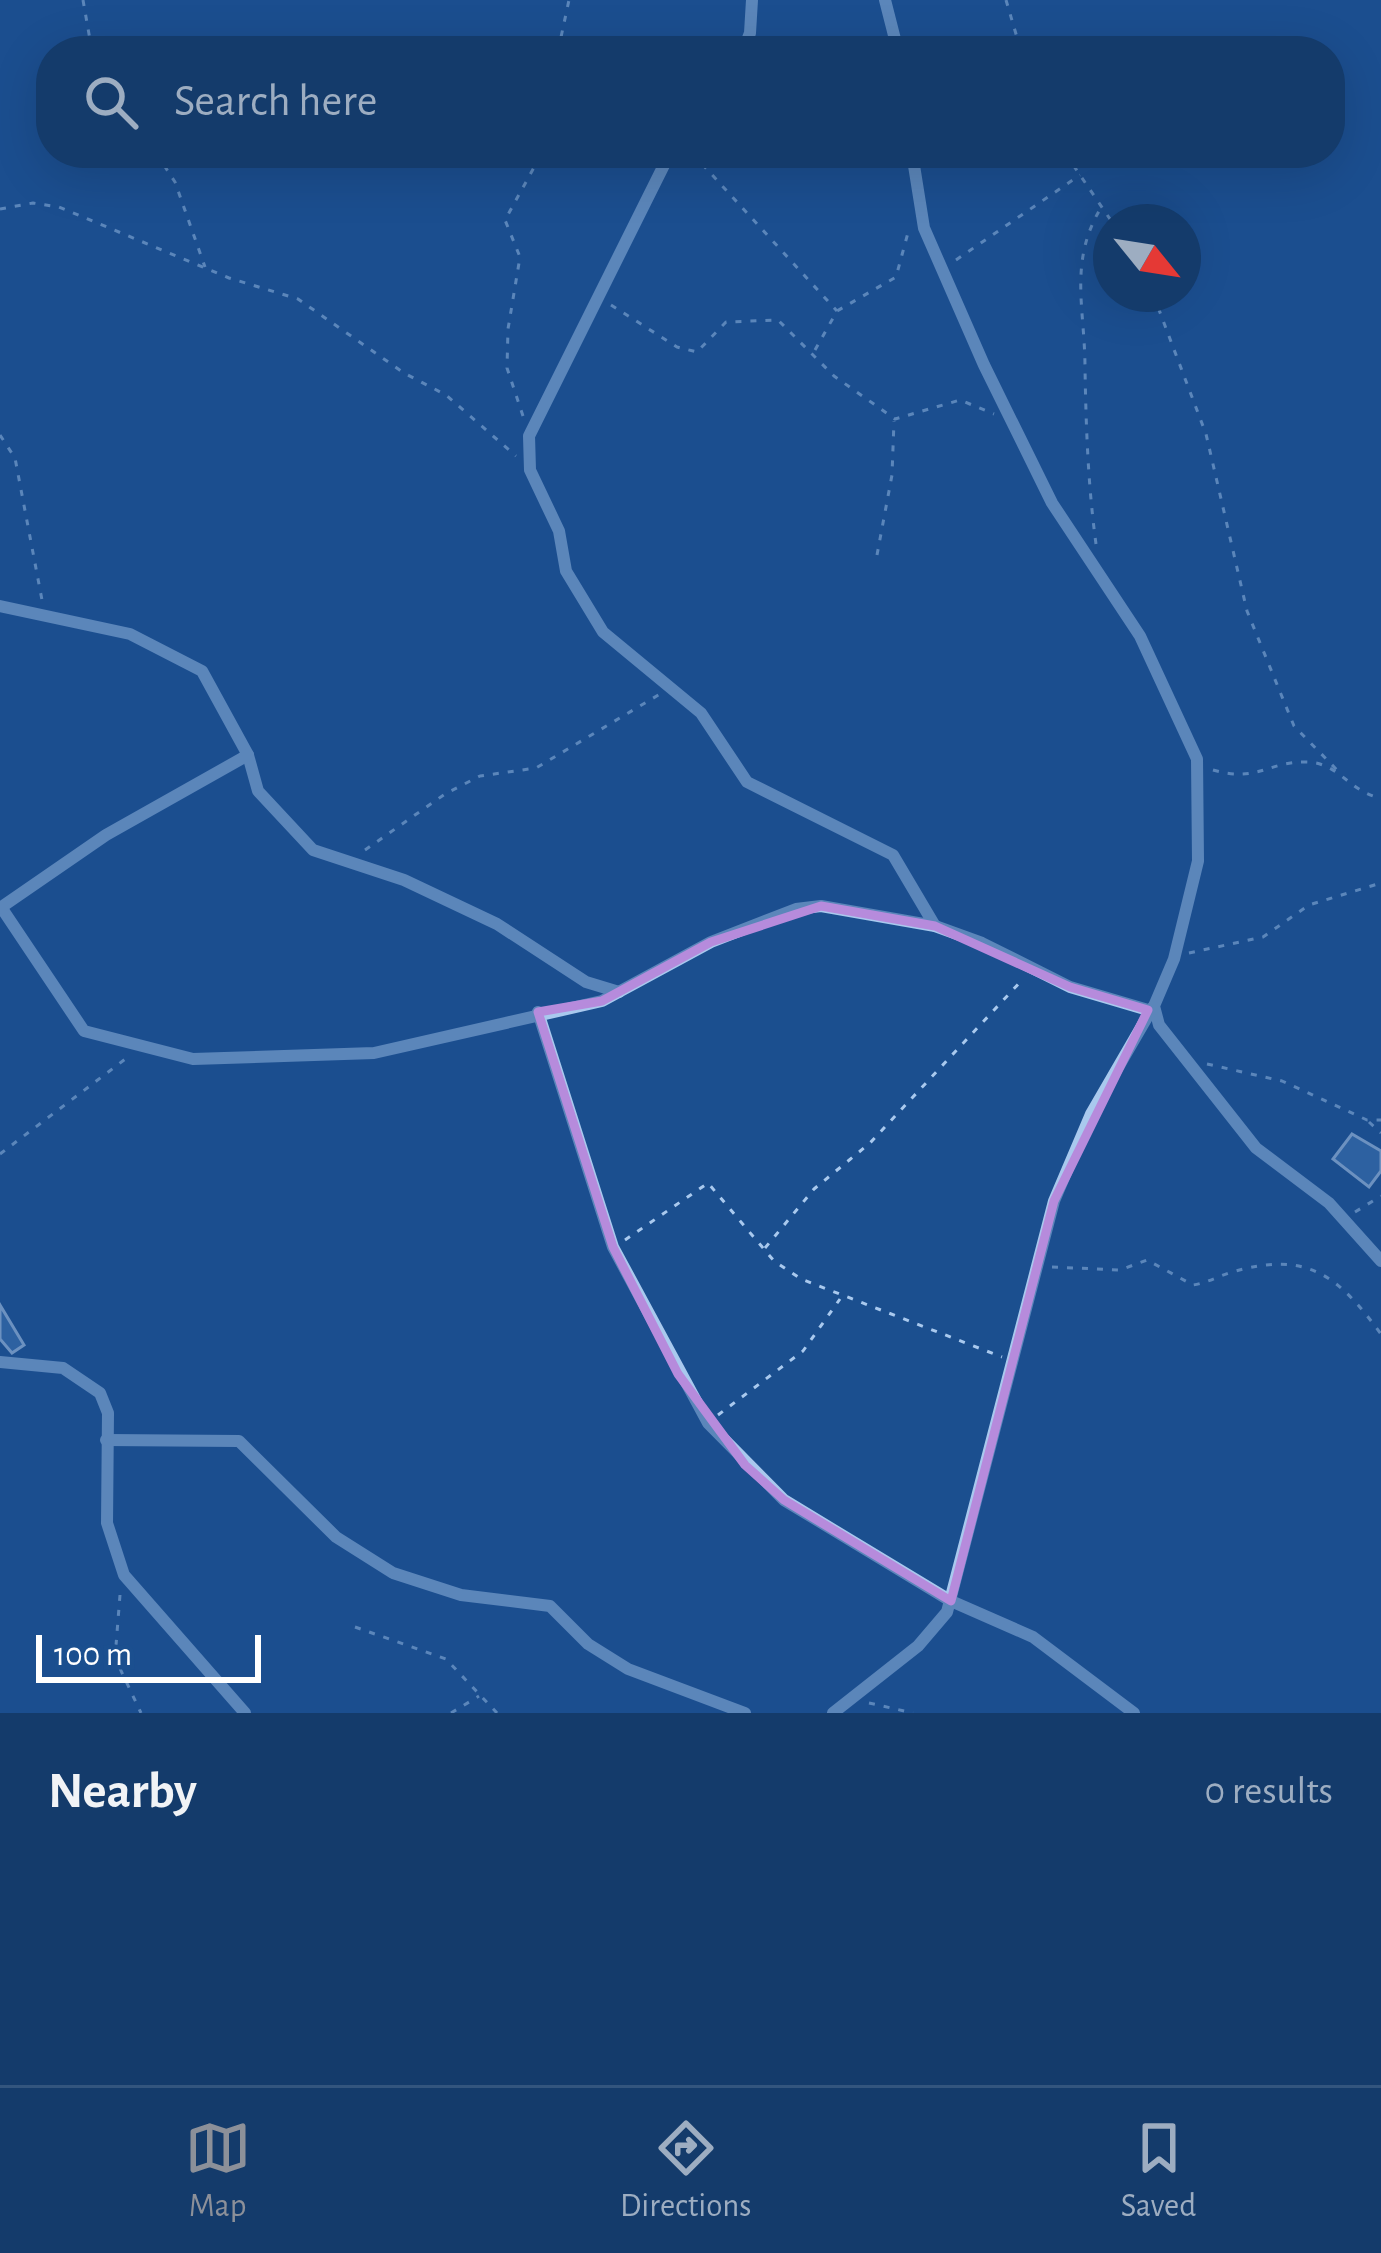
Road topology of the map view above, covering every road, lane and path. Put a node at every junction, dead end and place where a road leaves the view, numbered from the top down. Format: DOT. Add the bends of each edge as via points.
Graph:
graph roads {
  1 [pos="82,0"];
  2 [pos="569,0"];
  3 [pos="752,0"];
  4 [pos="885,0"];
  5 [pos="1006,0"];
  6 [pos="89,36"];
  7 [pos="562,36"];
  8 [pos="749,36"];
  9 [pos="895,36"];
  10 [pos="1017,36"];
  11 [pos="166,168"];
  12 [pos="534,168"];
  13 [pos="662,168"];
  14 [pos="706,168"];
  15 [pos="915,168"];
  16 [pos="1076,168"];
  17 [pos="1080,175"];
  18 [pos="1101,204"];
  19 [pos="0,209"];
  20 [pos="1093,220"];
  21 [pos="910,223"];
  22 [pos="205,268"];
  23 [pos="940,271"];
  24 [pos="597,296"];
  25 [pos="837,311"];
  26 [pos="1160,312"];
  27 [pos="815,351"];
  28 [pos="895,419"];
  29 [pos="1012,422"];
  30 [pos="0,435"];
  31 [pos="529,436"];
  32 [pos="530,470"];
  33 [pos="877,555"];
  34 [pos="1098,570"];
  35 [pos="0,606"];
  36 [pos="43,614"];
  37 [pos="672,687"];
  38 [pos="248,754"];
  39 [pos="1197,759"];
  40 [pos="1338,771"];
  41 [pos="1381,798"];
  42 [pos="347,863"];
  43 [pos="1381,883"];
  44 [pos="1,908"];
  45 [pos="935,926"];
  46 [pos="1174,959"];
  47 [pos="1032,969"];
  48 [pos="620,992"];
  49 [pos="1151,1008"];
  50 [pos="538,1012"];
  51 [pos="139,1049"];
  52 [pos="1183,1059"];
  53 [pos="1366,1120"];
  54 [pos="1381,1120"];
  55 [pos="1381,1133"];
  56 [pos="0,1154"];
  57 [pos="1381,1196"];
  58 [pos="1343,1220"];
  59 [pos="613,1247"];
  60 [pos="764,1249"];
  61 [pos="1381,1262"];
  62 [pos="1037,1271"];
  63 [pos="842,1297"];
  64 [pos="1381,1334"];
  65 [pos="0,1362"];
  66 [pos="1015,1362"];
  67 [pos="708,1423"];
  68 [pos="106,1440"];
  69 [pos="124,1575"];
  70 [pos="951,1601"];
  71 [pos="355,1627"];
  72 [pos="481,1695"];
  73 [pos="842,1706"];
  74 [pos="140,1713"];
  75 [pos="245,1713"];
  76 [pos="451,1713"];
  77 [pos="497,1713"];
  78 [pos="745,1713"];
  79 [pos="824,1713"];
  80 [pos="914,1713"];
  81 [pos="1134,1713"];
  1 -- 6 [label="path"];
  2 -- 7 [label="path"];
  3 -- 8 [label="street"];
  4 -- 9 [label="street"];
  5 -- 10 [label="path"];
  11 -- 22 [label="path"];
  12 -- 31 [label="path" via="505,220 520,256 507,368"];
  13 -- 24 [label="street"];
  14 -- 25 [label="path"];
  15 -- 23 [label="street"];
  16 -- 17 [label="path"];
  17 -- 18 [label="path"];
  17 -- 23 [label="path"];
  19 -- 22 [label="path" via="58,207"];
  20 -- 34 [label="path" via="1078,268"];
  21 -- 25 [label="path" via="896,278"];
  22 -- 32 [label="path" via="298,299 446,395"];
  23 -- 29 [label="street"];
  24 -- 27 [label="path" via="677,347 697,352 726,322 773,320"];
  24 -- 31 [label="street"];
  25 -- 27 [label="path"];
  26 -- 40 [label="path" via="1206,434 1247,611 1294,726"];
  27 -- 28 [label="path" via="834,376"];
  28 -- 29 [label="path" via="960,400"];
  28 -- 33 [label="path"];
  29 -- 34 [label="street" via="1052,503"];
  30 -- 36 [label="path" via="15,458"];
  31 -- 32 [label="street"];
  32 -- 37 [label="street" via="559,531 566,571 603,632"];
  34 -- 39 [label="street" via="1170,692"];
  35 -- 36 [label="street"];
  36 -- 38 [label="street" via="130,634 202,671"];
  37 -- 42 [label="path" via="536,768 480,776 445,794"];
  37 -- 45 [label="street" via="701,712 747,782 893,855"];
  38 -- 42 [label="street" via="259,791 304,842"];
  38 -- 44 [label="street" via="106,835"];
  39 -- 40 [label="path" via="1237,777 1305,761"];
  39 -- 46 [label="street" via="1198,861"];
  40 -- 41 [label="path" via="1356,791"];
  42 -- 48 [label="street" via="404,880 497,924 586,982"];
  43 -- 46 [label="path" via="1309,905 1262,938"];
  44 -- 51 [label="street" via="73,1021"];
  45 -- 47 [label="street"];
  45 -- 48 [label="street" via="850,908 796,909 711,942"];
  46 -- 49 [label="street"];
  47 -- 49 [label="street" via="1093,996"];
  47 -- 60 [label="path"];
  48 -- 50 [label="street"];
  49 -- 52 [label="street"];
  49 -- 62 [label="street" via="1070,1156"];
  50 -- 51 [label="street" via="374,1053 230,1061"];
  50 -- 59 [label="street"];
  51 -- 56 [label="path"];
  52 -- 53 [label="path" via="1282,1081"];
  52 -- 58 [label="street" via="1256,1148"];
  53 -- 54 [label="path"];
  53 -- 55 [label="path"];
  57 -- 58 [label="path"];
  58 -- 61 [label="street"];
  59 -- 60 [label="path" via="705,1183"];
  59 -- 67 [label="street"];
  60 -- 63 [label="path" via="801,1279"];
  62 -- 64 [label="path" via="1120,1270 1147,1260 1193,1285 1232,1271 1297,1266 1355,1296"];
  62 -- 66 [label="street"];
  63 -- 66 [label="path"];
  63 -- 67 [label="path" via="803,1351"];
  65 -- 68 [label="street" via="63,1368 87,1381 108,1413"];
  66 -- 70 [label="street"];
  67 -- 70 [label="street" via="784,1500"];
  68 -- 69 [label="street" via="107,1523"];
  68 -- 78 [label="street" via="239,1441 336,1537 393,1573 461,1595 550,1606 628,1669"];
  69 -- 74 [label="path" via="115,1658"];
  69 -- 75 [label="street"];
  70 -- 73 [label="street" via="918,1646"];
  70 -- 81 [label="street" via="1033,1636"];
  71 -- 72 [label="path" via="446,1659"];
  72 -- 76 [label="path"];
  72 -- 77 [label="path"];
  73 -- 79 [label="street"];
  73 -- 80 [label="path"];
}
